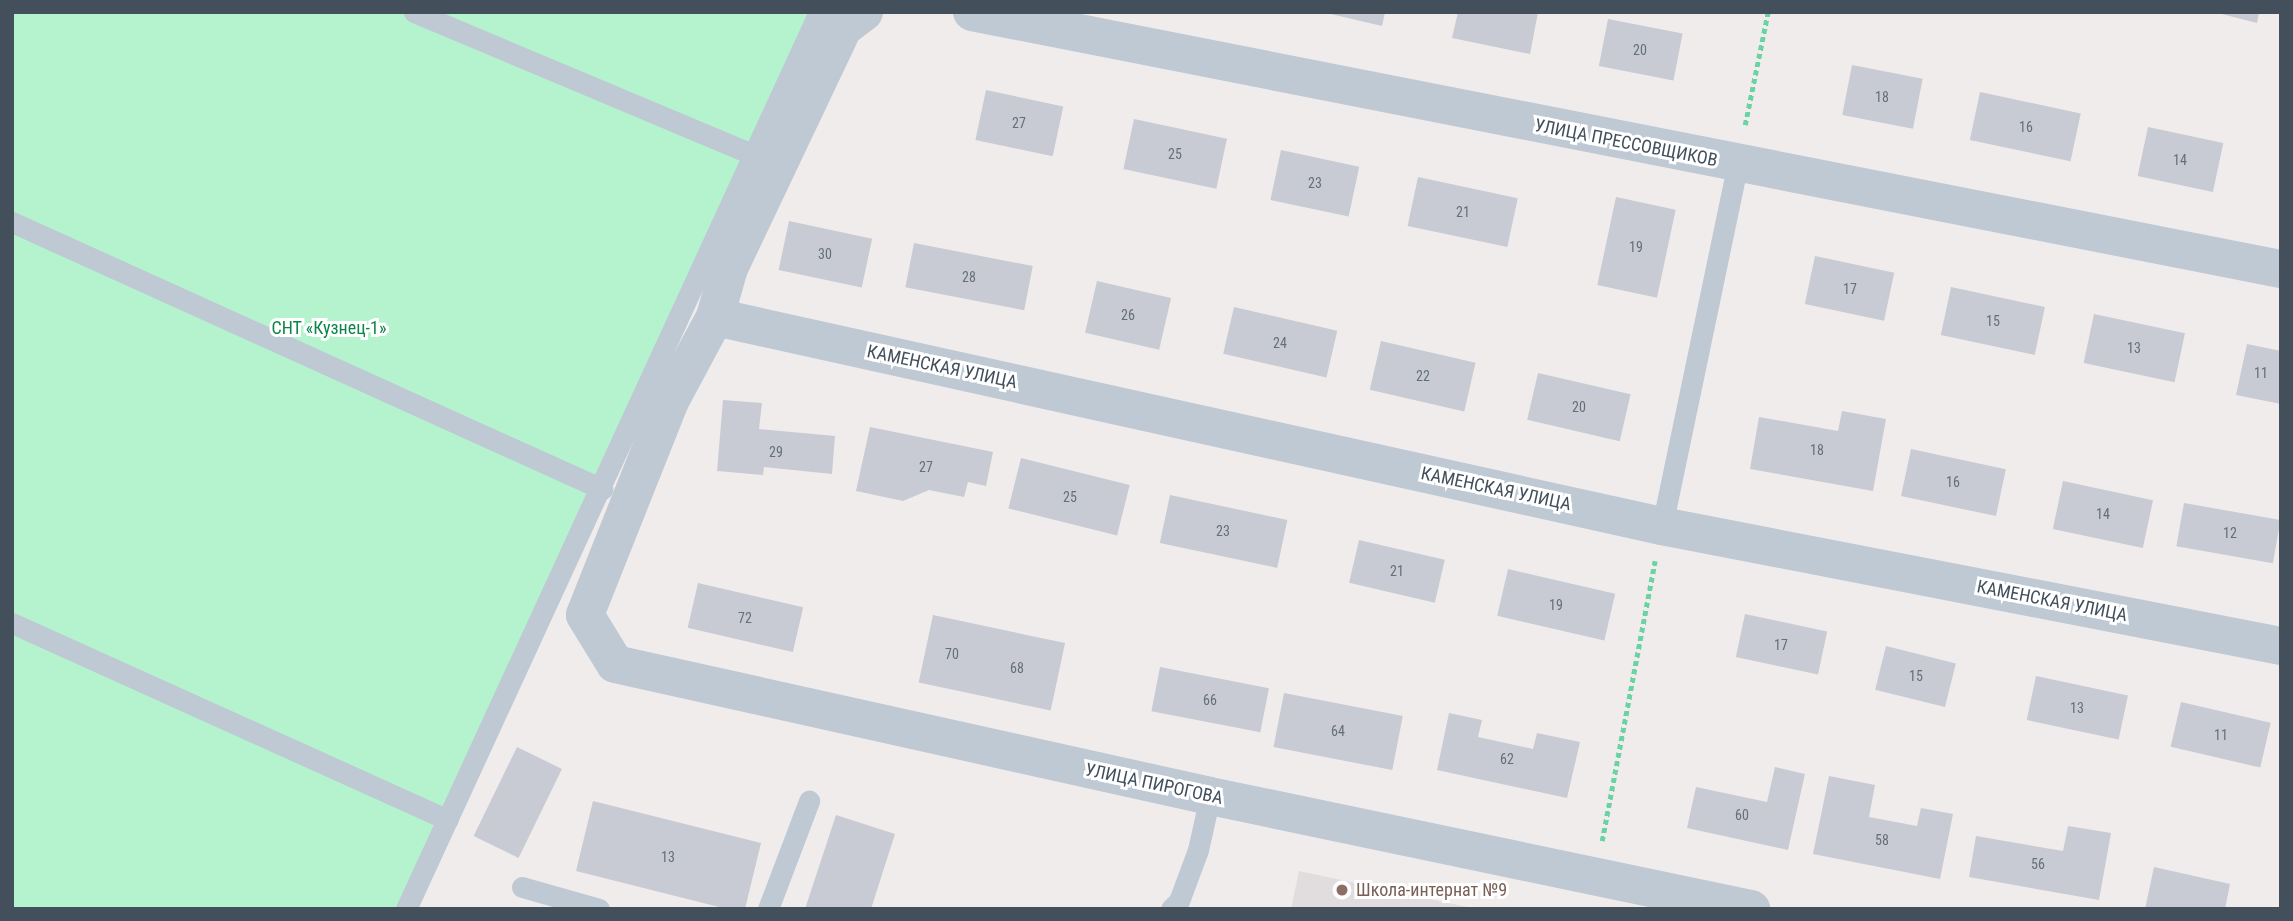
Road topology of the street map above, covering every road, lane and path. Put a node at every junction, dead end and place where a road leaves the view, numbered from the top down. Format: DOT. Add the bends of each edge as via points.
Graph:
graph roads {
  1 [pos="414,12"];
  2 [pos="819,12"];
  3 [pos="863,12"];
  4 [pos="972,12"];
  5 [pos="1768,12"];
  6 [pos="754,155"];
  7 [pos="1737,166"];
  8 [pos="12,222"];
  9 [pos="2281,269"];
  10 [pos="715,317"];
  11 [pos="602,489"];
  12 [pos="1662,526"];
  13 [pos="12,624"];
  14 [pos="2281,646"];
  15 [pos="1210,796"];
  16 [pos="809,801"];
  17 [pos="448,820"];
  18 [pos="1595,877"];
  19 [pos="522,887"];
  20 [pos="406,909"];
  21 [pos="599,909"];
  22 [pos="768,909"];
  23 [pos="1171,909"];
  24 [pos="1751,909"];
  1 -- 6 [label="lane"];
  2 -- 6 [label="lane"];
  3 -- 10 [label="street" via="843,28 811,91 729,268"];
  4 -- 7 [label="street, УЛИЦА ПРЕССОВЩИКОВ"];
  5 -- 7 [label="path"];
  6 -- 11 [label="lane"];
  7 -- 9 [label="street, УЛИЦА ПРЕССОВЩИКОВ"];
  7 -- 12 [label="lane"];
  8 -- 11 [label="lane"];
  10 -- 12 [label="street, КАМЕНСКАЯ УЛИЦА"];
  10 -- 15 [label="street, УЛИЦА ПИРОГОВА" via="670,401 585,615 615,664"];
  11 -- 17 [label="lane"];
  12 -- 14 [label="street, КАМЕНСКАЯ УЛИЦА"];
  12 -- 18 [label="path"];
  13 -- 17 [label="lane"];
  15 -- 18 [label="street, УЛИЦА ПИРОГОВА"];
  15 -- 23 [label="lane" via="1198,850 1179,901"];
  16 -- 22 [label="lane"];
  17 -- 20 [label="lane"];
  18 -- 24 [label="street, УЛИЦА ПИРОГОВА"];
  19 -- 21 [label="lane"];
}
